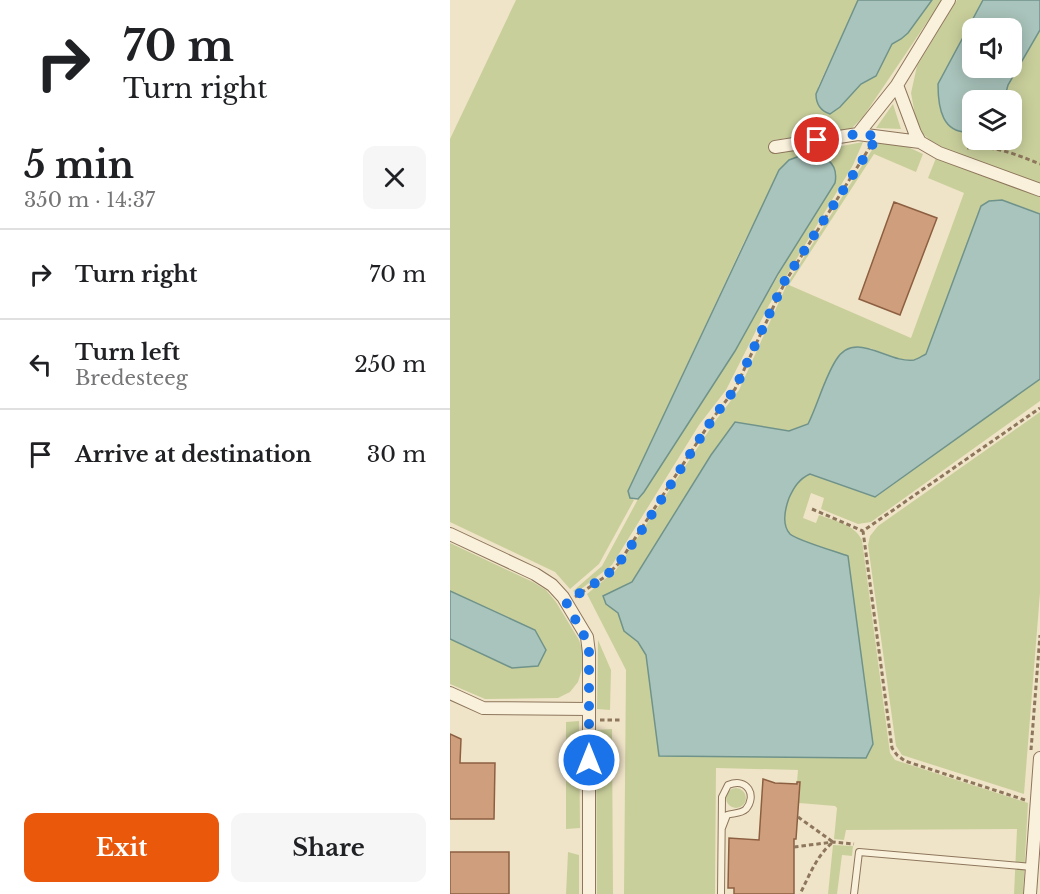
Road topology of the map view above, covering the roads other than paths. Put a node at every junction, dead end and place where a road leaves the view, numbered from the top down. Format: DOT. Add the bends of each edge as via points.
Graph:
graph roads {
  1 [pos="949,0"];
  2 [pos="897,85"];
  3 [pos="858,134"];
  4 [pos="920,142"];
  5 [pos="775,147"];
  6 [pos="1040,190"];
  7 [pos="450,534"];
  8 [pos="450,693"];
  9 [pos="589,714"];
  10 [pos="1040,758"];
  11 [pos="722,828"];
  12 [pos="1032,867"];
  13 [pos="589,894"];
  14 [pos="721,894"];
  15 [pos="854,894"];
  16 [pos="1030,894"];
  1 -- 2 [label="street"];
  2 -- 3 [label="street"];
  2 -- 4 [label="street"];
  3 -- 4 [label="street"];
  3 -- 5 [label="street"];
  4 -- 6 [label="street" via="939,153"];
  7 -- 9 [label="street" via="543,579 557,590 589,645"];
  8 -- 9 [label="street" via="483,708"];
  9 -- 13 [label="street"];
  10 -- 12 [label="street"];
  11 -- 11 [label="lane" via="723,792 728,785 741,782 748,787 749,803 743,811 727,815"];
  11 -- 14 [label="lane"];
  12 -- 15 [label="lane" via="859,852"];
  12 -- 16 [label="street"];
}
